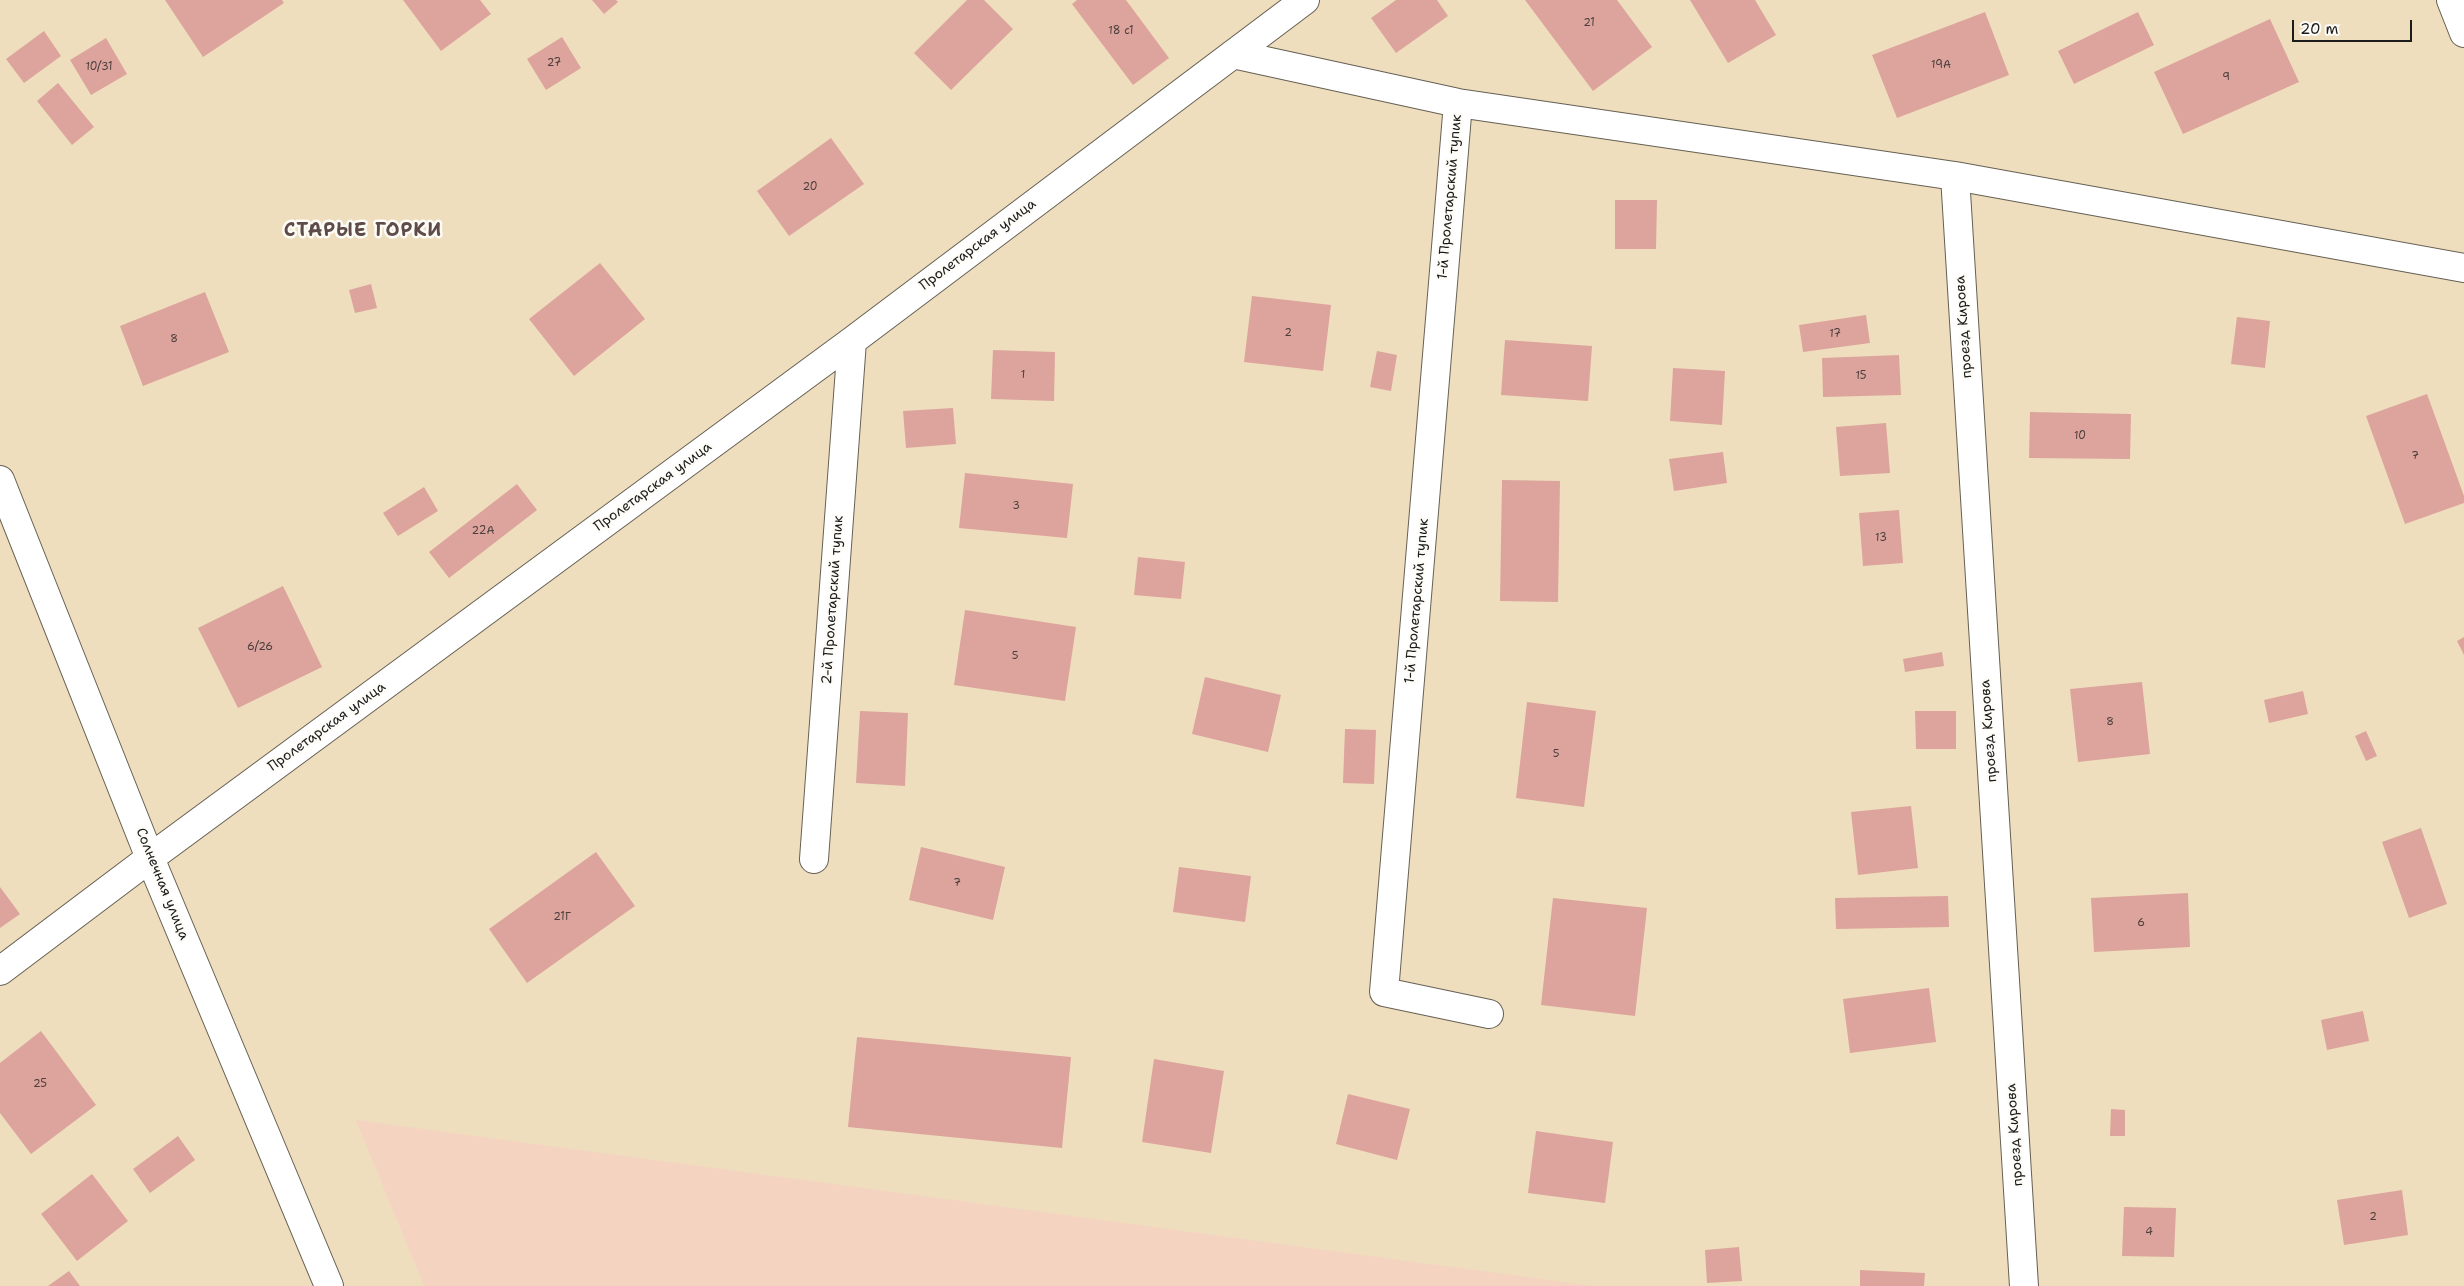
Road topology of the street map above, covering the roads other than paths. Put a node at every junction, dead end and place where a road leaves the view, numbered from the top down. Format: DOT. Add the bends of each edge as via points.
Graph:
graph roads {
  1 [pos="1305,0"];
  2 [pos="2451,0"];
  3 [pos="2464,33"];
  4 [pos="1233,54"];
  5 [pos="1458,103"];
  6 [pos="1955,176"];
  7 [pos="2464,268"];
  8 [pos="852,340"];
  9 [pos="0,480"];
  10 [pos="150,858"];
  11 [pos="814,859"];
  12 [pos="0,971"];
  13 [pos="1489,1014"];
  14 [pos="329,1286"];
  15 [pos="2024,1286"];
  1 -- 4 [label="street, Пролетарская улица"];
  2 -- 3 [label="street"];
  4 -- 5 [label="street"];
  4 -- 8 [label="street, Пролетарская улица"];
  5 -- 6 [label="street"];
  5 -- 13 [label="street, 1-й Пролетарский тупик" via="1384,992"];
  6 -- 7 [label="street"];
  6 -- 15 [label="street, проезд Кирова"];
  8 -- 10 [label="street, Пролетарская улица"];
  8 -- 11 [label="street, 2-й Пролетарский тупик"];
  9 -- 10 [label="street, Солнечная улица"];
  10 -- 12 [label="street, Пролетарская улица"];
  10 -- 14 [label="street, Солнечная улица"];
}
